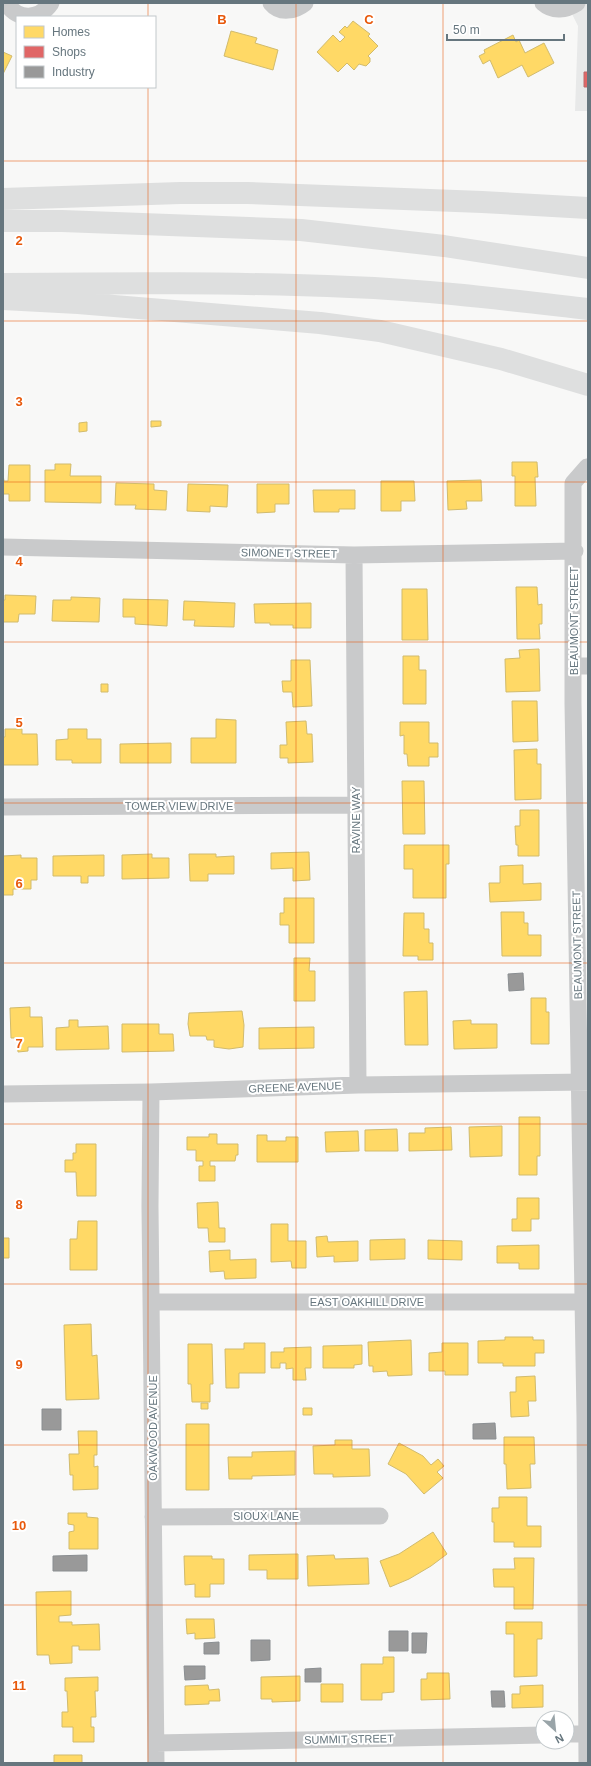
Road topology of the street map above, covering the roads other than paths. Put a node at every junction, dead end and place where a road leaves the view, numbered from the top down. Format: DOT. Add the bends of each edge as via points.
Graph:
graph roads {
  1 [pos="6,3"];
  2 [pos="51,3"];
  3 [pos="271,3"];
  4 [pos="305,3"];
  5 [pos="543,3"];
  6 [pos="577,3"];
  7 [pos="27,16"];
  8 [pos="34,16"];
  9 [pos="3,199"];
  10 [pos="588,208"];
  11 [pos="3,221"];
  12 [pos="588,268"];
  13 [pos="3,284"];
  14 [pos="3,299"];
  15 [pos="588,309"];
  16 [pos="588,384"];
  17 [pos="586,467"];
  18 [pos="3,547"];
  19 [pos="574,551"];
  20 [pos="354,555"];
  21 [pos="581,666"];
  22 [pos="356,805"];
  23 [pos="3,807"];
  24 [pos="584,1082"];
  25 [pos="358,1085"];
  26 [pos="151,1092"];
  27 [pos="3,1094"];
  28 [pos="152,1302"];
  29 [pos="583,1302"];
  30 [pos="380,1516"];
  31 [pos="153,1517"];
  32 [pos="575,1734"];
  33 [pos="587,1734"];
  34 [pos="535,1735"];
  35 [pos="156,1743"];
  36 [pos="156,1763"];
  37 [pos="587,1763"];
  1 -- 7 [label="street" via="16,13"];
  2 -- 8 [label="street" via="47,9"];
  3 -- 4 [label="street" via="282,10 299,8"];
  5 -- 6 [label="street" via="554,9 570,7"];
  9 -- 10 [label="highway" via="247,193"];
  11 -- 12 [label="highway" via="301,230 444,246"];
  13 -- 15 [label="highway" via="176,282 352,287 475,296"];
  14 -- 16 [label="highway" via="312,322 380,331 451,346"];
  17 -- 19 [label="street, BEAUMONT STREET" via="574,483"];
  18 -- 20 [label="street, SIMONET STREET"];
  19 -- 20 [label="street, SIMONET STREET"];
  19 -- 21 [label="street, BEAUMONT STREET"];
  20 -- 22 [label="street, RAVINE WAY"];
  21 -- 24 [label="street, BEAUMONT STREET"];
  22 -- 23 [label="street, TOWER VIEW DRIVE"];
  22 -- 25 [label="street, RAVINE WAY"];
  24 -- 25 [label="street, GREENE AVENUE"];
  24 -- 29 [label="street, BEAUMONT STREET"];
  25 -- 26 [label="street, GREENE AVENUE"];
  26 -- 27 [label="street, GREENE AVENUE"];
  26 -- 28 [label="street, OAKWOOD AVENUE"];
  28 -- 29 [label="street, EAST OAKHILL DRIVE"];
  28 -- 31 [label="street, OAKWOOD AVENUE"];
  29 -- 33 [label="street, BEAUMONT STREET"];
  30 -- 31 [label="street, SIOUX LANE"];
  31 -- 35 [label="street, OAKWOOD AVENUE"];
  32 -- 33 [label="street"];
  33 -- 37 [label="street, BEAUMONT STREET"];
  34 -- 35 [label="street, SUMMIT STREET"];
  35 -- 36 [label="street, OAKWOOD AVENUE"];
}
